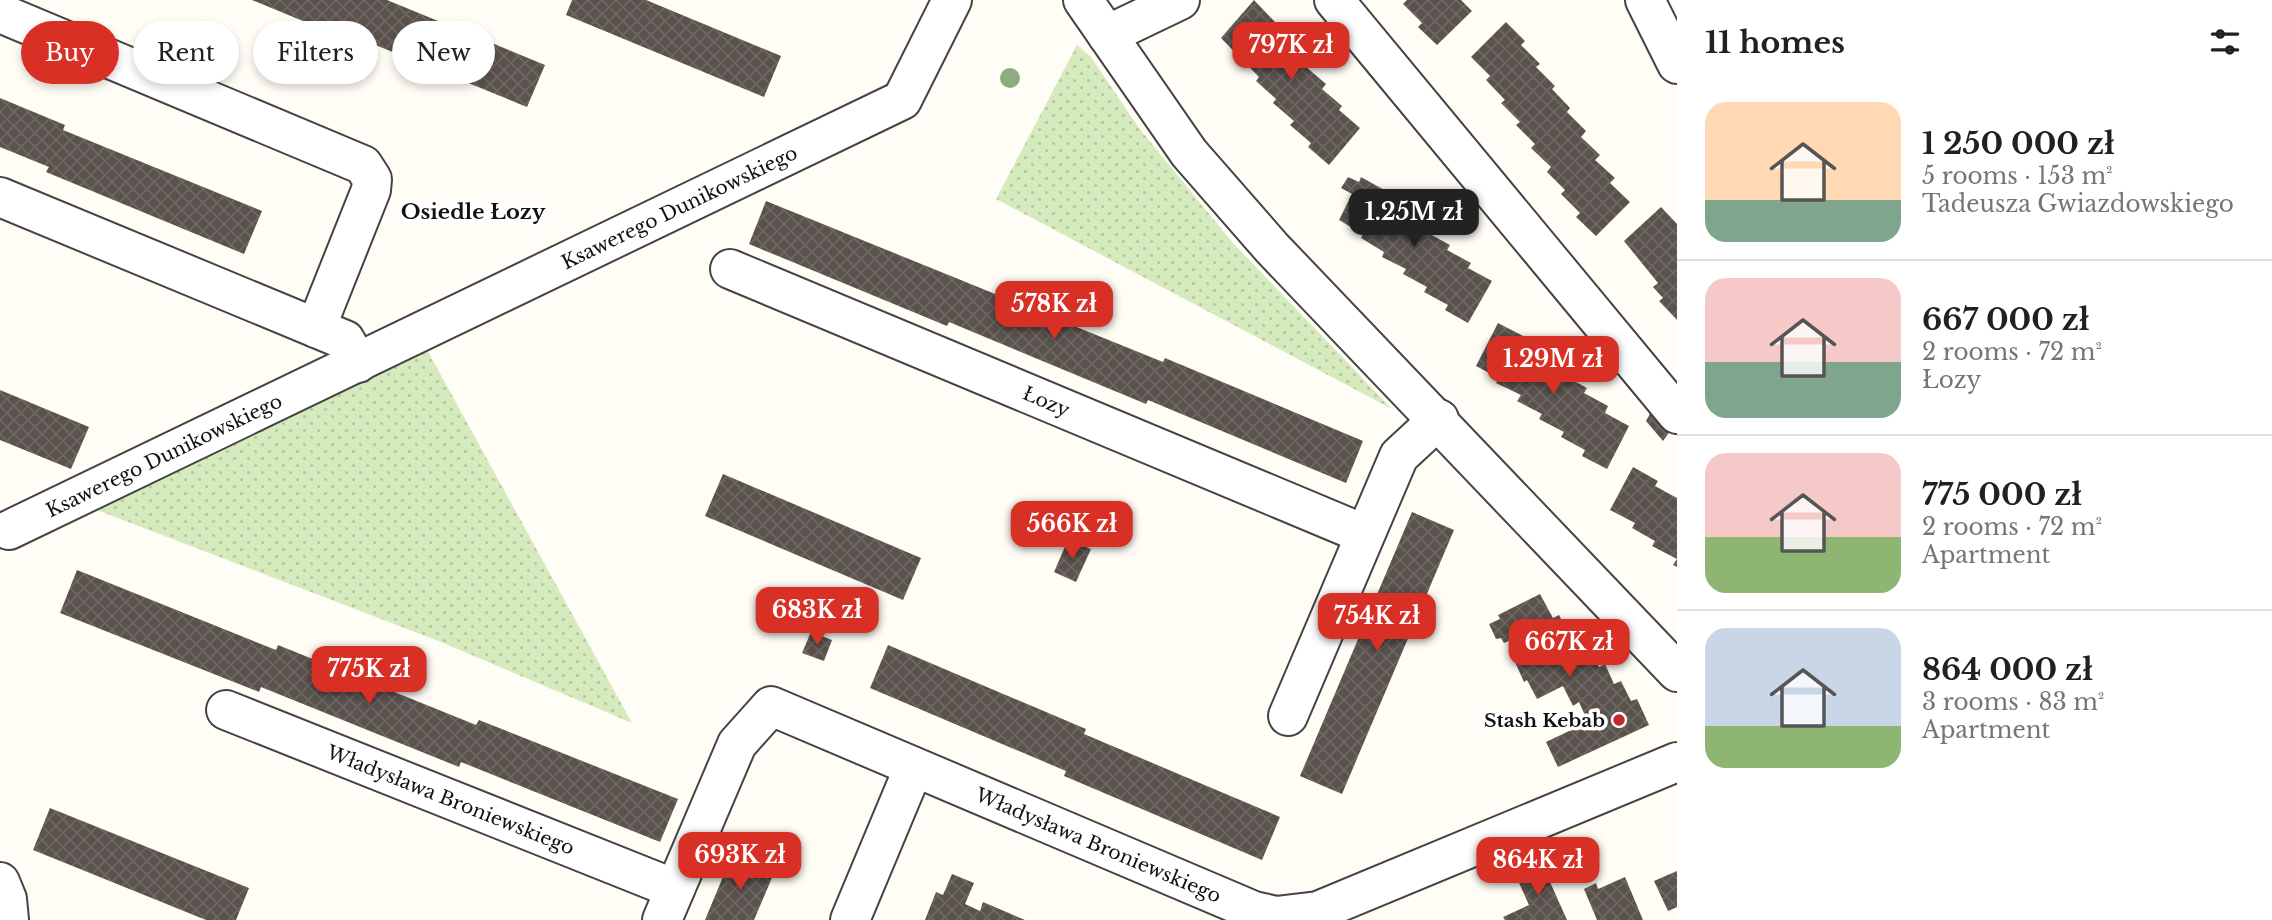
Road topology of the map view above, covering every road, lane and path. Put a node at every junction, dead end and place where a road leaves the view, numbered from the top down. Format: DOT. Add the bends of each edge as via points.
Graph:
graph roads {
  1 [pos="952,0"];
  2 [pos="1083,0"];
  3 [pos="1180,0"];
  4 [pos="1334,0"];
  5 [pos="1645,0"];
  6 [pos="0,13"];
  7 [pos="1107,35"];
  8 [pos="1677,64"];
  9 [pos="0,197"];
  10 [pos="730,269"];
  11 [pos="316,328"];
  12 [pos="358,363"];
  13 [pos="1677,414"];
  14 [pos="1439,419"];
  15 [pos="9,530"];
  16 [pos="1364,534"];
  17 [pos="1677,672"];
  18 [pos="226,710"];
  19 [pos="1287,716"];
  20 [pos="1677,762"];
  21 [pos="914,767"];
  22 [pos="0,881"];
  23 [pos="669,905"];
  24 [pos="9,920"];
  25 [pos="850,920"];
  1 -- 12 [label="street, Ksawerego Dunikowskiego" via="902,100"];
  2 -- 7 [label="street"];
  3 -- 7 [label="street"];
  4 -- 13 [label="street"];
  5 -- 8 [label="street"];
  6 -- 11 [label="street" via="363,165 372,179 371,190"];
  7 -- 14 [label="street" via="1189,153 1272,248"];
  9 -- 11 [label="street"];
  10 -- 16 [label="street, Łozy"];
  11 -- 12 [label="street" via="345,340"];
  12 -- 15 [label="street, Ksawerego Dunikowskiego"];
  14 -- 16 [label="street" via="1399,456"];
  14 -- 17 [label="street"];
  16 -- 19 [label="street"];
  18 -- 23 [label="street, Władysława Broniewskiego"];
  20 -- 21 [label="street, Władysława Broniewskiego" via="1318,911 1295,916 1254,911"];
  21 -- 23 [label="street, Władysława Broniewskiego" via="771,706 737,744"];
  21 -- 25 [label="street"];
  22 -- 24 [label="street"];
}
